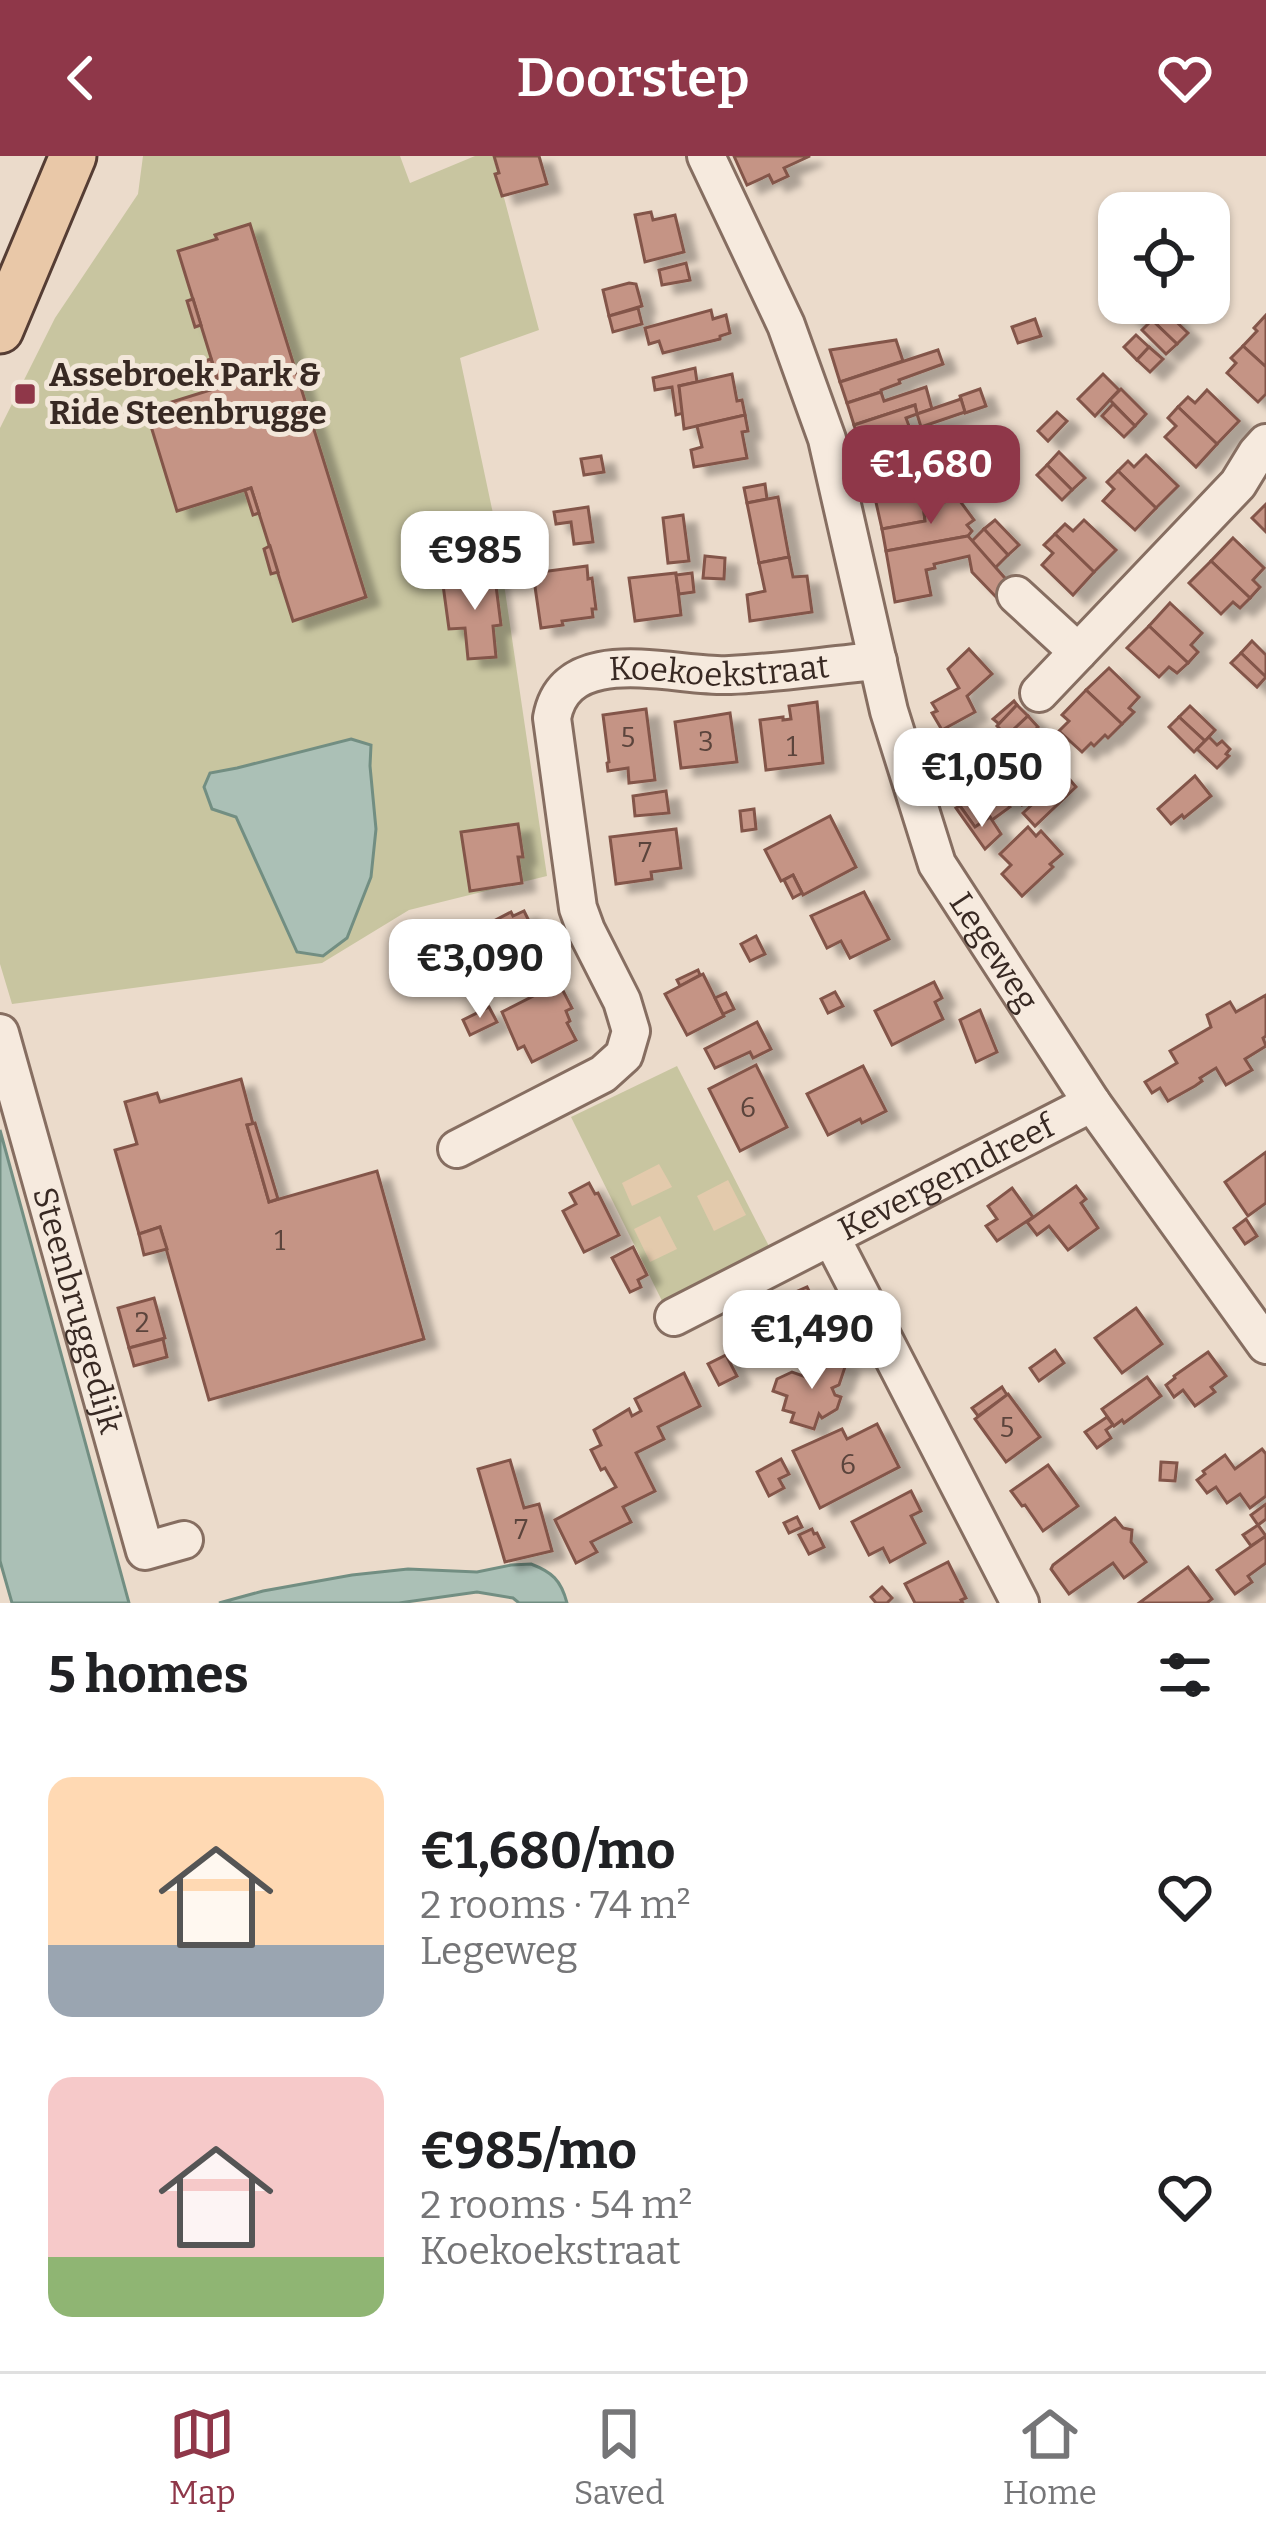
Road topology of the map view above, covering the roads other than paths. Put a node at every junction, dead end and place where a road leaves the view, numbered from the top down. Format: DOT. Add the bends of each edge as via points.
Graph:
graph roads {
  1 [pos="51,156"];
  2 [pos="73,156"];
  3 [pos="94,156"];
  4 [pos="706,156"];
  5 [pos="19,287"];
  6 [pos="0,330"];
  7 [pos="1266,443"];
  8 [pos="1016,595"];
  9 [pos="1078,652"];
  10 [pos="878,661"];
  11 [pos="1039,693"];
  12 [pos="0,1033"];
  13 [pos="1092,1103"];
  14 [pos="457,1149"];
  15 [pos="831,1237"];
  16 [pos="674,1317"];
  17 [pos="1266,1345"];
  18 [pos="184,1540"];
  19 [pos="1020,1603"];
  1 -- 5 [label="main road"];
  2 -- 5 [label="main road"];
  3 -- 5 [label="main road" via="67,229"];
  4 -- 10 [label="street, Legeweg" via="786,325 827,440"];
  5 -- 6 [label="main road"];
  7 -- 9 [label="street" via="1238,484"];
  8 -- 9 [label="street"];
  9 -- 11 [label="street"];
  10 -- 13 [label="street, Legeweg" via="938,865"];
  10 -- 14 [label="street, Koekoekstraat" via="734,675 641,668 589,674 561,693 552,718 574,887 628,1014 628,1045 604,1074"];
  12 -- 18 [label="street, Steenbruggedijk" via="146,1551"];
  13 -- 15 [label="street, Kevergemdreef"];
  13 -- 17 [label="street, Legeweg"];
  15 -- 16 [label="street, Kevergemdreef"];
  15 -- 19 [label="street"];
}
